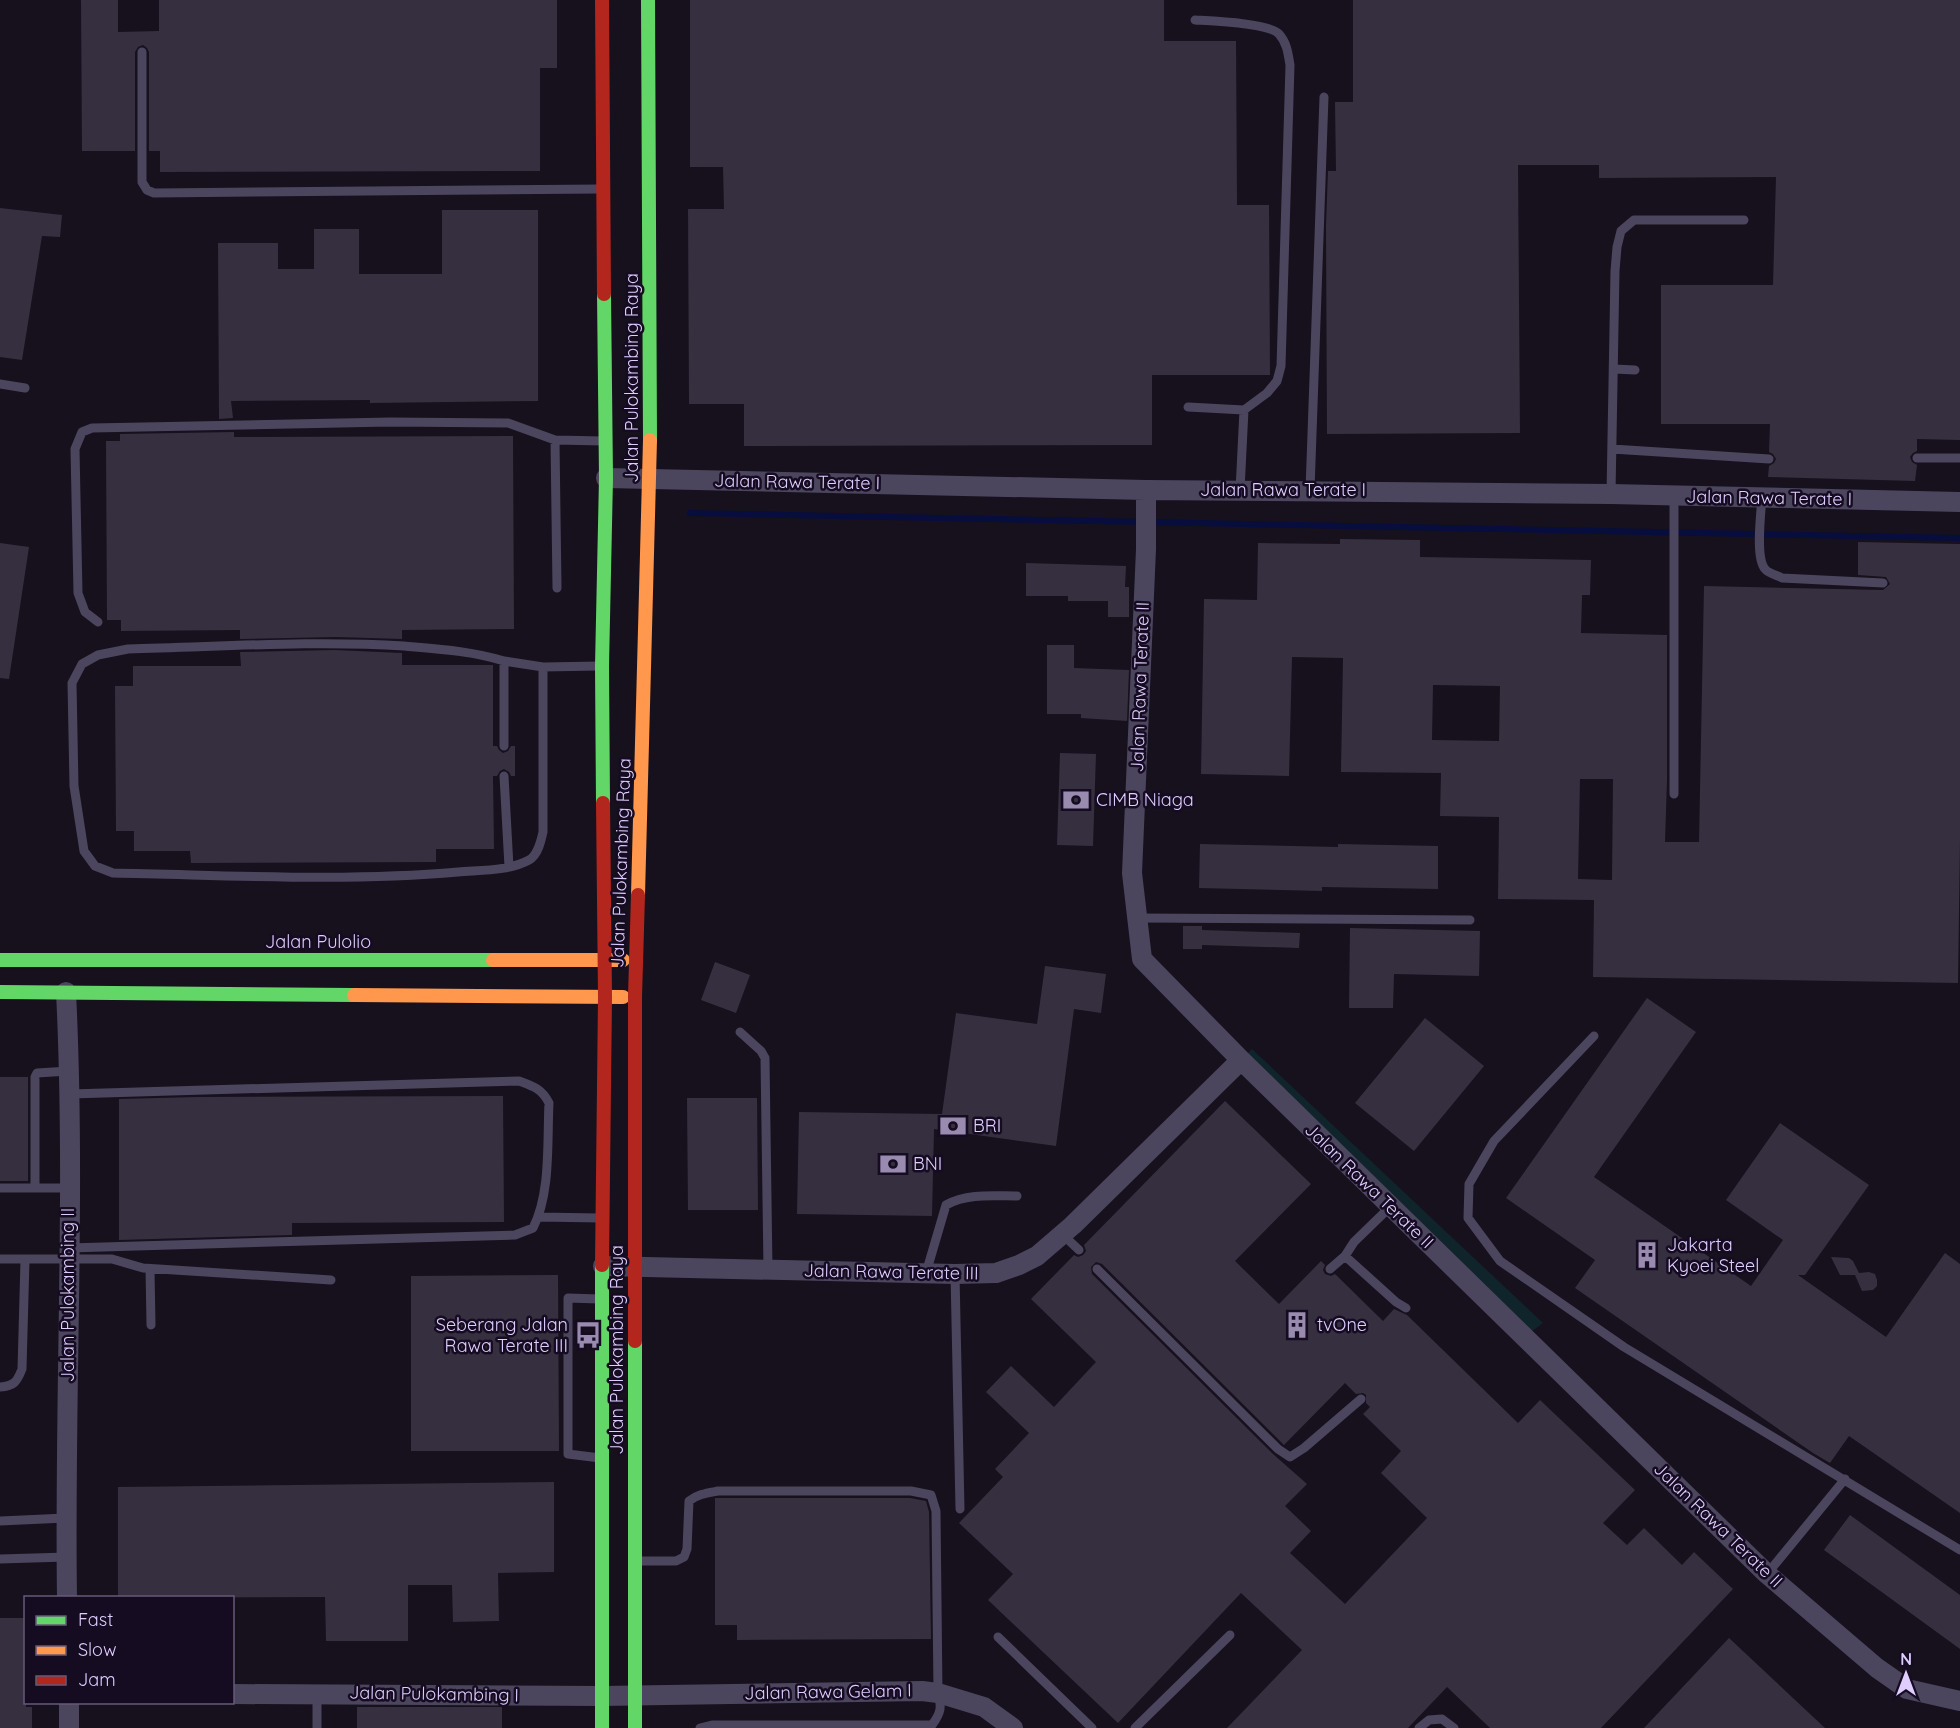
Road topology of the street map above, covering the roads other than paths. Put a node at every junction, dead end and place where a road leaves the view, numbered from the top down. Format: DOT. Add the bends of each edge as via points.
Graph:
graph roads {
  1 [pos="602,0"];
  2 [pos="648,0"];
  3 [pos="1195,20"];
  4 [pos="142,52"];
  5 [pos="1324,97"];
  6 [pos="603,189"];
  7 [pos="1744,220"];
  8 [pos="1614,369"];
  9 [pos="1635,370"];
  10 [pos="0,384"];
  11 [pos="25,388"];
  12 [pos="1188,407"];
  13 [pos="1244,410"];
  14 [pos="555,440"];
  15 [pos="605,441"];
  16 [pos="1612,449"];
  17 [pos="1917,458"];
  18 [pos="1960,458"];
  19 [pos="1769,459"];
  20 [pos="606,478"];
  21 [pos="651,478"];
  22 [pos="1240,490"];
  23 [pos="1310,490"];
  24 [pos="1611,494"];
  25 [pos="1674,495"];
  26 [pos="1762,497"];
  27 [pos="1146,500"];
  28 [pos="1960,502"];
  29 [pos="1883,583"];
  30 [pos="557,588"];
  31 [pos="98,622"];
  32 [pos="504,661"];
  33 [pos="602,666"];
  34 [pos="543,667"];
  35 [pos="504,746"];
  36 [pos="504,776"];
  37 [pos="1674,794"];
  38 [pos="509,867"];
  39 [pos="1136,918"];
  40 [pos="1470,920"];
  41 [pos="0,960"];
  42 [pos="605,960"];
  43 [pos="636,960"];
  44 [pos="0,992"];
  45 [pos="66,992"];
  46 [pos="605,997"];
  47 [pos="635,997"];
  48 [pos="740,1032"];
  49 [pos="1594,1036"];
  50 [pos="1241,1060"];
  51 [pos="70,1071"];
  52 [pos="70,1094"];
  53 [pos="0,1188"];
  54 [pos="34,1188"];
  55 [pos="69,1188"];
  56 [pos="1017,1196"];
  57 [pos="1390,1207"];
  58 [pos="539,1217"];
  59 [pos="602,1218"];
  60 [pos="1062,1234"];
  61 [pos="1078,1250"];
  62 [pos="69,1254"];
  63 [pos="1345,1256"];
  64 [pos="0,1259"];
  65 [pos="25,1260"];
  66 [pos="603,1266"];
  67 [pos="635,1266"];
  68 [pos="150,1269"];
  69 [pos="1097,1269"];
  70 [pos="1329,1269"];
  71 [pos="768,1270"];
  72 [pos="926,1274"];
  73 [pos="955,1274"];
  74 [pos="331,1280"];
  75 [pos="603,1299"];
  76 [pos="1406,1308"];
  77 [pos="151,1325"];
  78 [pos="0,1387"];
  79 [pos="1361,1399"];
  80 [pos="603,1459"];
  81 [pos="1845,1479"];
  82 [pos="960,1509"];
  83 [pos="66,1518"];
  84 [pos="0,1521"];
  85 [pos="1960,1550"];
  86 [pos="67,1557"];
  87 [pos="0,1559"];
  88 [pos="634,1561"];
  89 [pos="1767,1574"];
  90 [pos="67,1596"];
  91 [pos="1230,1635"];
  92 [pos="998,1637"];
  93 [pos="316,1693"];
  94 [pos="938,1693"];
  95 [pos="234,1694"];
  96 [pos="602,1696"];
  97 [pos="635,1696"];
  98 [pos="1960,1701"];
  99 [pos="69,1704"];
  100 [pos="69,1728"];
  101 [pos="317,1728"];
  102 [pos="602,1728"];
  103 [pos="635,1728"];
  104 [pos="700,1728"];
  105 [pos="1013,1728"];
  106 [pos="1092,1728"];
  107 [pos="1135,1728"];
  108 [pos="1419,1728"];
  109 [pos="1454,1728"];
  1 -- 6 [label="street, Jalan Pulokambing Raya"];
  2 -- 21 [label="street, Jalan Pulokambing Raya"];
  3 -- 13 [label="lane" via="1260,26 1278,32 1287,46 1290,65 1281,366 1277,381 1267,393"];
  4 -- 6 [label="lane" via="142,182 154,193"];
  5 -- 23 [label="lane"];
  6 -- 15 [label="street, Jalan Pulokambing Raya"];
  7 -- 8 [label="lane" via="1634,220 1621,231 1615,271"];
  8 -- 9 [label="lane"];
  8 -- 16 [label="lane"];
  10 -- 11 [label="lane"];
  12 -- 13 [label="lane"];
  13 -- 22 [label="lane"];
  14 -- 15 [label="lane"];
  14 -- 30 [label="lane"];
  14 -- 31 [label="lane" via="508,423 92,428 82,432 75,449 76,550 78,593 85,612"];
  15 -- 20 [label="street, Jalan Pulokambing Raya"];
  16 -- 19 [label="lane"];
  16 -- 24 [label="lane"];
  17 -- 18 [label="lane"];
  20 -- 21 [label="street, Jalan Rawa Terate I"];
  20 -- 33 [label="street, Jalan Pulokambing Raya"];
  21 -- 27 [label="street, Jalan Rawa Terate I"];
  21 -- 43 [label="street, Jalan Pulokambing Raya"];
  22 -- 23 [label="street, Jalan Rawa Terate I"];
  22 -- 27 [label="street, Jalan Rawa Terate I"];
  23 -- 24 [label="street, Jalan Rawa Terate I"];
  24 -- 25 [label="street, Jalan Rawa Terate I"];
  25 -- 26 [label="street, Jalan Rawa Terate I"];
  25 -- 37 [label="lane"];
  26 -- 28 [label="street, Jalan Rawa Terate I"];
  26 -- 29 [label="lane" via="1761,550 1767,572 1782,578"];
  27 -- 39 [label="street, Jalan Rawa Terate II" via="1132,873"];
  32 -- 34 [label="lane"];
  32 -- 35 [label="lane"];
  32 -- 38 [label="lane" via="481,654 373,644 128,649 98,655 82,664 72,684 74,774 84,851 95,866 113,873 343,878"];
  33 -- 34 [label="lane"];
  33 -- 42 [label="street, Jalan Pulokambing Raya"];
  34 -- 38 [label="lane" via="543,832 532,859"];
  36 -- 38 [label="lane"];
  39 -- 40 [label="lane"];
  39 -- 50 [label="street, Jalan Rawa Terate II" via="1142,959"];
  41 -- 42 [label="street, Jalan Pulolio"];
  42 -- 43 [label="street, Jalan Pulolio"];
  42 -- 46 [label="street, Jalan Pulokambing Raya"];
  43 -- 47 [label="street, Jalan Pulokambing Raya"];
  44 -- 45 [label="street"];
  45 -- 46 [label="street"];
  45 -- 51 [label="street, Jalan Pulokambing II"];
  46 -- 47 [label="street"];
  46 -- 59 [label="street, Jalan Pulokambing Raya"];
  47 -- 67 [label="street, Jalan Pulokambing Raya"];
  48 -- 71 [label="lane" via="765,1058"];
  49 -- 81 [label="lane" via="1494,1141 1469,1184 1468,1218 1500,1261 1614,1340"];
  50 -- 57 [label="street, Jalan Rawa Terate II"];
  50 -- 60 [label="street, Jalan Rawa Terate III"];
  51 -- 52 [label="street, Jalan Pulokambing II"];
  51 -- 54 [label="lane" via="38,1073 34,1077"];
  52 -- 55 [label="street, Jalan Pulokambing II"];
  52 -- 58 [label="lane" via="519,1081 535,1086 549,1103"];
  53 -- 54 [label="lane"];
  54 -- 55 [label="lane"];
  55 -- 62 [label="street, Jalan Pulokambing II"];
  56 -- 72 [label="lane" via="970,1197 946,1205"];
  57 -- 63 [label="lane"];
  57 -- 89 [label="street, Jalan Rawa Terate II"];
  58 -- 59 [label="lane"];
  58 -- 62 [label="lane" via="533,1228 514,1235"];
  59 -- 66 [label="street, Jalan Pulokambing Raya"];
  60 -- 61 [label="lane"];
  60 -- 73 [label="street, Jalan Rawa Terate III" via="1037,1256 1019,1265 996,1272"];
  62 -- 65 [label="lane"];
  62 -- 68 [label="lane"];
  62 -- 83 [label="street, Jalan Pulokambing II"];
  63 -- 70 [label="lane"];
  63 -- 76 [label="lane"];
  64 -- 65 [label="lane"];
  65 -- 78 [label="lane" via="22,1369 12,1386"];
  66 -- 67 [label="street, Jalan Rawa Terate III"];
  66 -- 75 [label="street, Jalan Pulokambing Raya"];
  67 -- 71 [label="street, Jalan Rawa Terate III"];
  67 -- 88 [label="street, Jalan Pulokambing Raya"];
  68 -- 74 [label="lane"];
  68 -- 77 [label="lane"];
  69 -- 79 [label="lane" via="1290,1457"];
  71 -- 72 [label="street, Jalan Rawa Terate III"];
  72 -- 73 [label="street, Jalan Rawa Terate III"];
  73 -- 82 [label="lane"];
  75 -- 80 [label="street, Jalan Pulokambing Raya"];
  75 -- 80 [label="lane" via="568,1298 568,1454"];
  80 -- 96 [label="street, Jalan Pulokambing Raya"];
  81 -- 85 [label="lane"];
  81 -- 89 [label="lane"];
  83 -- 84 [label="lane"];
  83 -- 86 [label="street, Jalan Pulokambing II"];
  86 -- 87 [label="lane"];
  86 -- 90 [label="street, Jalan Pulokambing II"];
  88 -- 94 [label="lane" via="676,1562 684,1557 689,1501 696,1495 718,1491 911,1491 931,1495 936,1511"];
  88 -- 97 [label="street, Jalan Pulokambing Raya"];
  89 -- 98 [label="street, Jalan Rawa Terate II" via="1907,1689"];
  91 -- 107 [label="lane"];
  92 -- 106 [label="lane"];
  93 -- 95 [label="street, Jalan Pulokambing I"];
  93 -- 96 [label="street, Jalan Pulokambing I"];
  93 -- 101 [label="lane"];
  94 -- 97 [label="street, Jalan Rawa Gelam I"];
  94 -- 104 [label="lane" via="941,1714 932,1725"];
  94 -- 105 [label="street, Jalan Rawa Gelam I" via="984,1707"];
  96 -- 97 [label="street, Jalan Pulokambing I"];
  96 -- 102 [label="street, Jalan Pulokambing Raya"];
  97 -- 103 [label="street, Jalan Pulokambing Raya"];
  99 -- 100 [label="street"];
  108 -- 109 [label="lane" via="1430,1719 1442,1719"];
}
